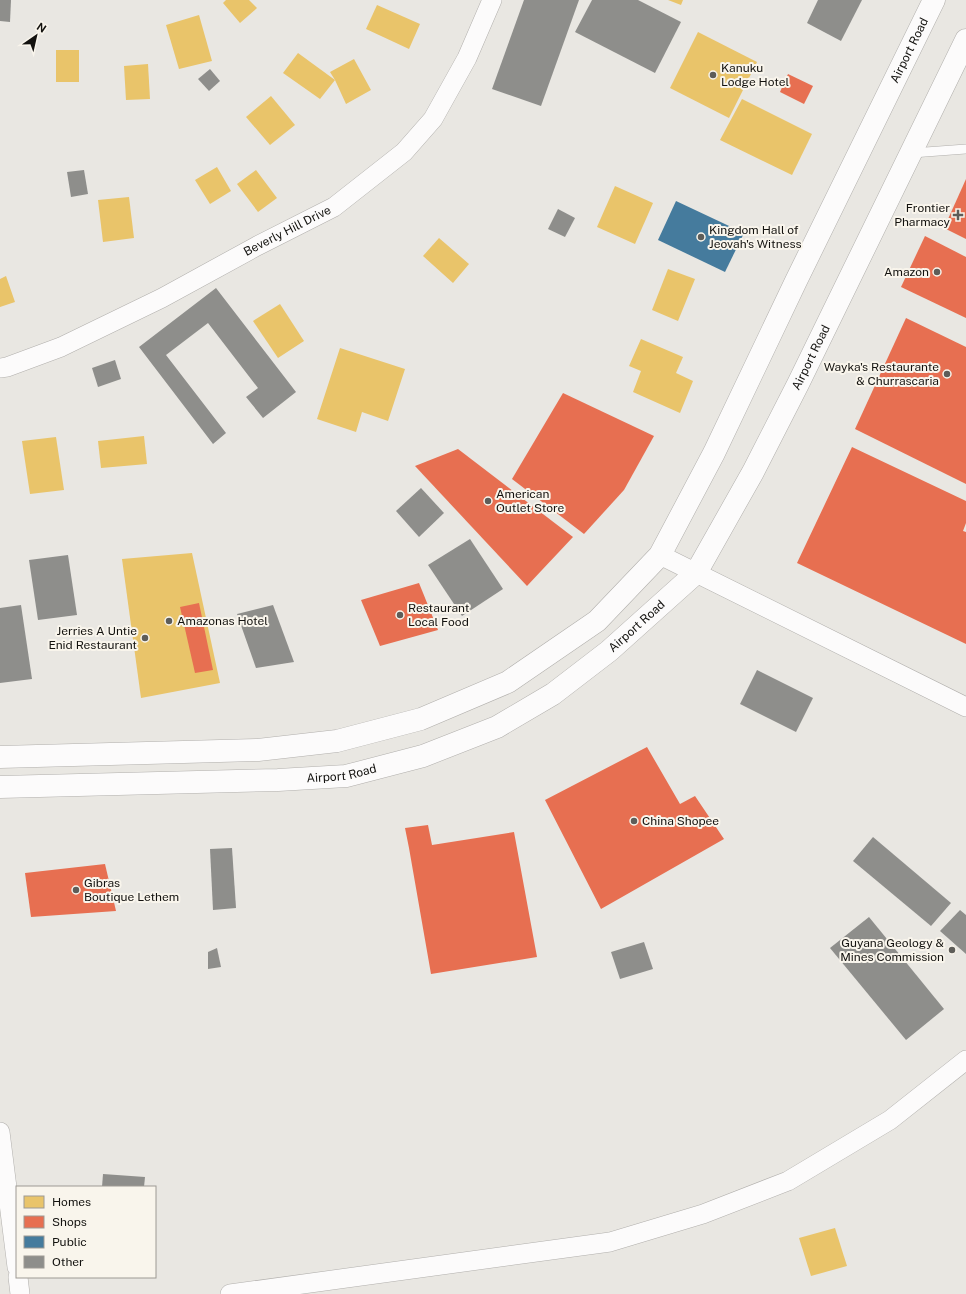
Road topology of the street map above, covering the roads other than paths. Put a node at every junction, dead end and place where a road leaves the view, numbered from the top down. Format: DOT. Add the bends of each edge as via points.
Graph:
graph roads {
  1 [pos="492,0"];
  2 [pos="934,0"];
  3 [pos="966,40"];
  4 [pos="966,148"];
  5 [pos="911,153"];
  6 [pos="0,368"];
  7 [pos="660,555"];
  8 [pos="696,573"];
  9 [pos="966,707"];
  10 [pos="0,757"];
  11 [pos="0,787"];
  12 [pos="966,1060"];
  13 [pos="0,1132"];
  14 [pos="16,1260"];
  15 [pos="18,1278"];
  16 [pos="20,1294"];
  17 [pos="230,1294"];
  1 -- 6 [label="street, Beverly Hill Drive" via="467,58 433,119 404,152 334,207 61,347"];
  2 -- 7 [label="street, Airport Road" via="714,453"];
  3 -- 5 [label="street, Airport Road"];
  4 -- 5 [label="lane"];
  5 -- 8 [label="street, Airport Road" via="756,465"];
  7 -- 8 [label="street"];
  7 -- 10 [label="street, Airport Road" via="597,621 508,682 421,719 337,741 258,750"];
  8 -- 9 [label="street"];
  8 -- 11 [label="street, Airport Road" via="608,651 553,694 496,727 422,756 346,776"];
  12 -- 17 [label="street" via="890,1120 788,1181 703,1214 610,1242"];
  13 -- 14 [label="street"];
  15 -- 16 [label="street"];
}
